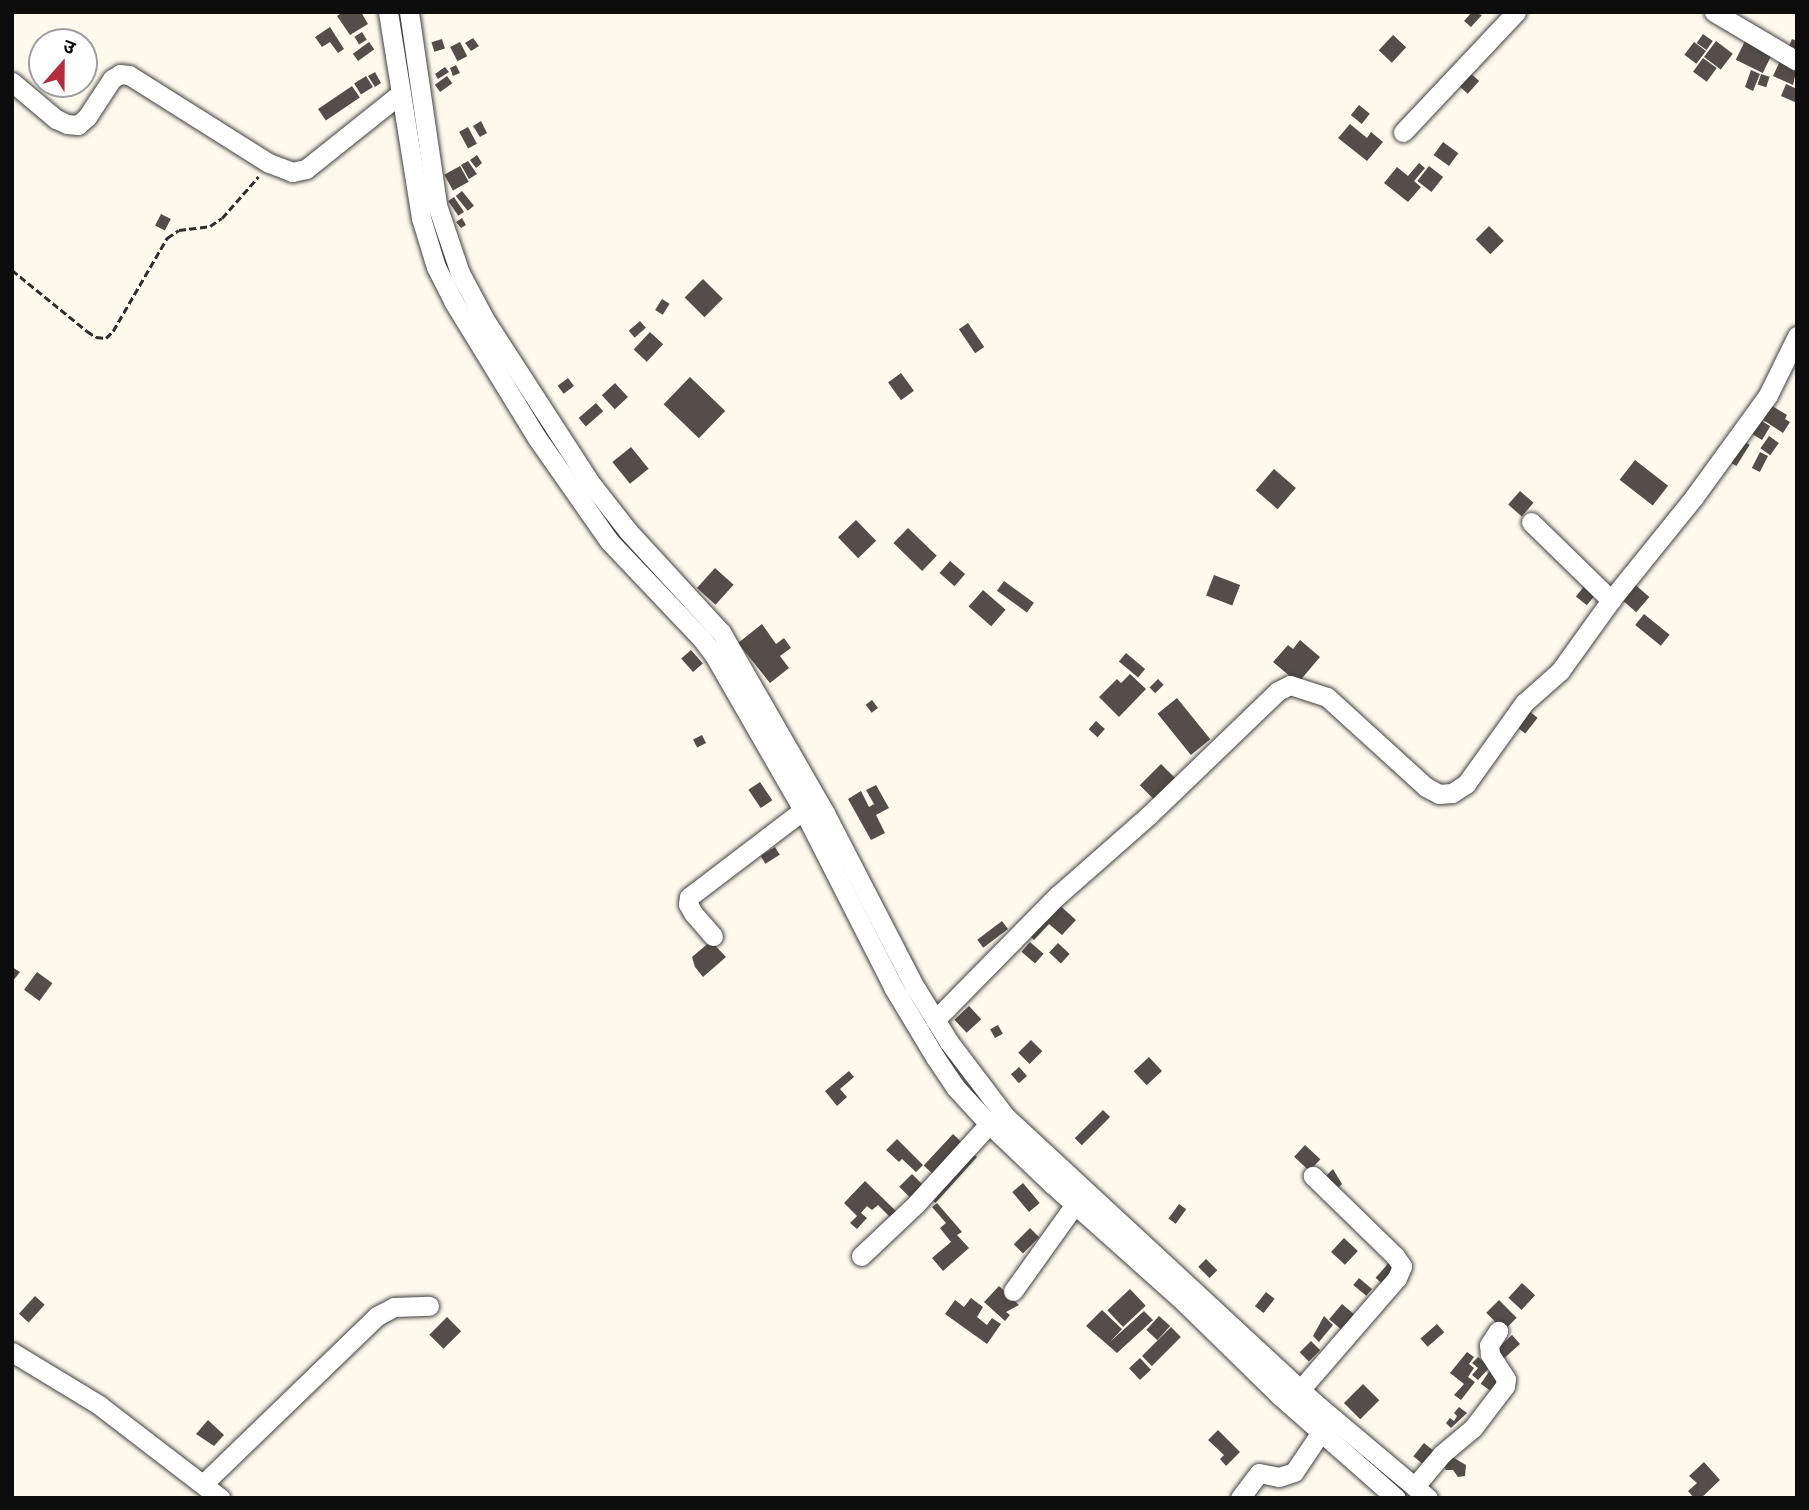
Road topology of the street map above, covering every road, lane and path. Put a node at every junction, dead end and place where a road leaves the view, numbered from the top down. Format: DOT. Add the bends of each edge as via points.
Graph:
graph roads {
  1 [pos="388,12"];
  2 [pos="409,12"];
  3 [pos="1516,12"];
  4 [pos="1714,12"];
  5 [pos="1797,61"];
  6 [pos="12,82"];
  7 [pos="400,94"];
  8 [pos="1403,132"];
  9 [pos="269,163"];
  10 [pos="12,270"];
  11 [pos="1797,336"];
  12 [pos="1531,522"];
  13 [pos="1611,600"];
  14 [pos="803,810"];
  15 [pos="713,936"];
  16 [pos="936,1020"];
  17 [pos="989,1124"];
  18 [pos="1312,1176"];
  19 [pos="1075,1204"];
  20 [pos="861,1256"];
  21 [pos="1013,1290"];
  22 [pos="429,1306"];
  23 [pos="1498,1331"];
  24 [pos="12,1352"];
  25 [pos="1300,1390"];
  26 [pos="1321,1432"];
  27 [pos="204,1485"];
  28 [pos="1421,1492"];
  29 [pos="220,1498"];
  30 [pos="1240,1498"];
  31 [pos="1396,1498"];
  1 -- 7 [label="street"];
  2 -- 16 [label="street" via="437,205 466,285 589,481 628,531 721,632"];
  3 -- 8 [label="street"];
  4 -- 5 [label="street"];
  6 -- 9 [label="street" via="56,119 78,125 112,79 129,75"];
  7 -- 9 [label="street" via="306,169 292,172"];
  7 -- 14 [label="street" via="428,246 467,326 609,541 702,639"];
  9 -- 10 [label="path" via="222,218 167,238 106,338 96,337"];
  11 -- 13 [label="street" via="1768,396"];
  12 -- 13 [label="street"];
  13 -- 16 [label="street" via="1560,671 1524,703 1466,784 1451,793 1439,794 1426,787 1327,697 1290,685 1278,691 1150,815 1058,895"];
  14 -- 15 [label="street" via="689,897 693,913"];
  14 -- 17 [label="street" via="906,1011 955,1087"];
  16 -- 25 [label="street" via="1006,1117"];
  17 -- 19 [label="street"];
  17 -- 20 [label="street"];
  18 -- 25 [label="street" via="1402,1266"];
  19 -- 21 [label="street"];
  19 -- 26 [label="street"];
  22 -- 27 [label="street" via="394,1307 377,1316"];
  23 -- 28 [label="street" via="1489,1345 1490,1354 1506,1379 1505,1386 1473,1428 1442,1454"];
  24 -- 27 [label="street" via="99,1405"];
  25 -- 28 [label="street"];
  26 -- 30 [label="street" via="1294,1472 1279,1477 1259,1473"];
  26 -- 31 [label="street"];
  27 -- 29 [label="street"];
}
